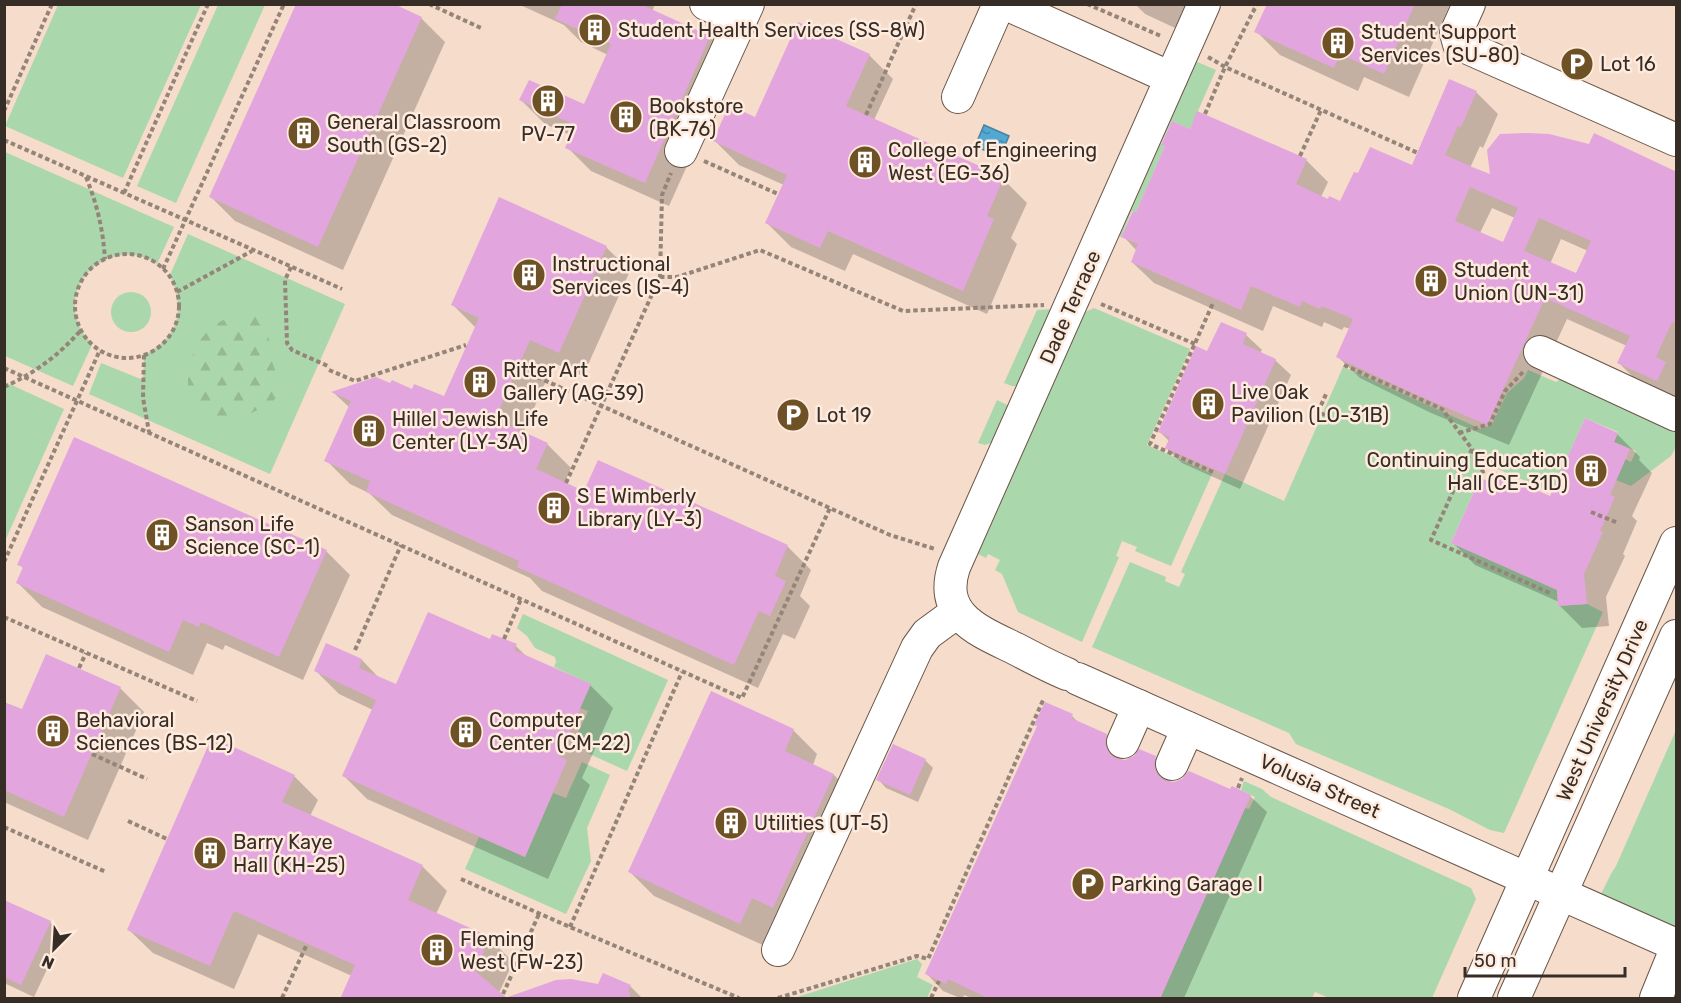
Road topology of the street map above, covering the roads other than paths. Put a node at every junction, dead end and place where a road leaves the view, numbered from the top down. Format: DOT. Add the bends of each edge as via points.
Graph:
graph roads {
  1 [pos="706,4"];
  2 [pos="999,4"];
  3 [pos="1006,4"];
  4 [pos="1204,4"];
  5 [pos="1469,4"];
  6 [pos="744,12"];
  7 [pos="1171,78"];
  8 [pos="958,98"];
  9 [pos="1677,140"];
  10 [pos="681,151"];
  11 [pos="1540,352"];
  12 [pos="1677,415"];
  13 [pos="1677,543"];
  14 [pos="957,612"];
  15 [pos="1677,636"];
  16 [pos="1139,706"];
  17 [pos="1188,728"];
  18 [pos="1123,742"];
  19 [pos="1172,764"];
  20 [pos="1528,877"];
  21 [pos="1562,893"];
  22 [pos="1677,947"];
  23 [pos="778,950"];
  24 [pos="1474,999"];
  25 [pos="1514,999"];
  26 [pos="1656,999"];
  1 -- 6 [label="street"];
  2 -- 8 [label="street"];
  3 -- 7 [label="street"];
  4 -- 7 [label="street, Dade Terrace"];
  5 -- 9 [label="street" via="1456,33 1459,44"];
  6 -- 10 [label="street"];
  7 -- 14 [label="street, Dade Terrace" via="954,567 949,585"];
  11 -- 12 [label="street"];
  13 -- 20 [label="street, West University Drive"];
  14 -- 16 [label="street, Volusia Street" via="989,636"];
  14 -- 23 [label="street" via="927,634 917,648"];
  15 -- 21 [label="street, West University Drive"];
  16 -- 17 [label="street, Volusia Street"];
  16 -- 18 [label="street"];
  17 -- 19 [label="street"];
  17 -- 20 [label="street, Volusia Street"];
  20 -- 21 [label="street, Volusia Street"];
  20 -- 24 [label="street, West University Drive"];
  21 -- 22 [label="street, Volusia Street"];
  21 -- 25 [label="street, West University Drive"];
  22 -- 26 [label="street"];
}
